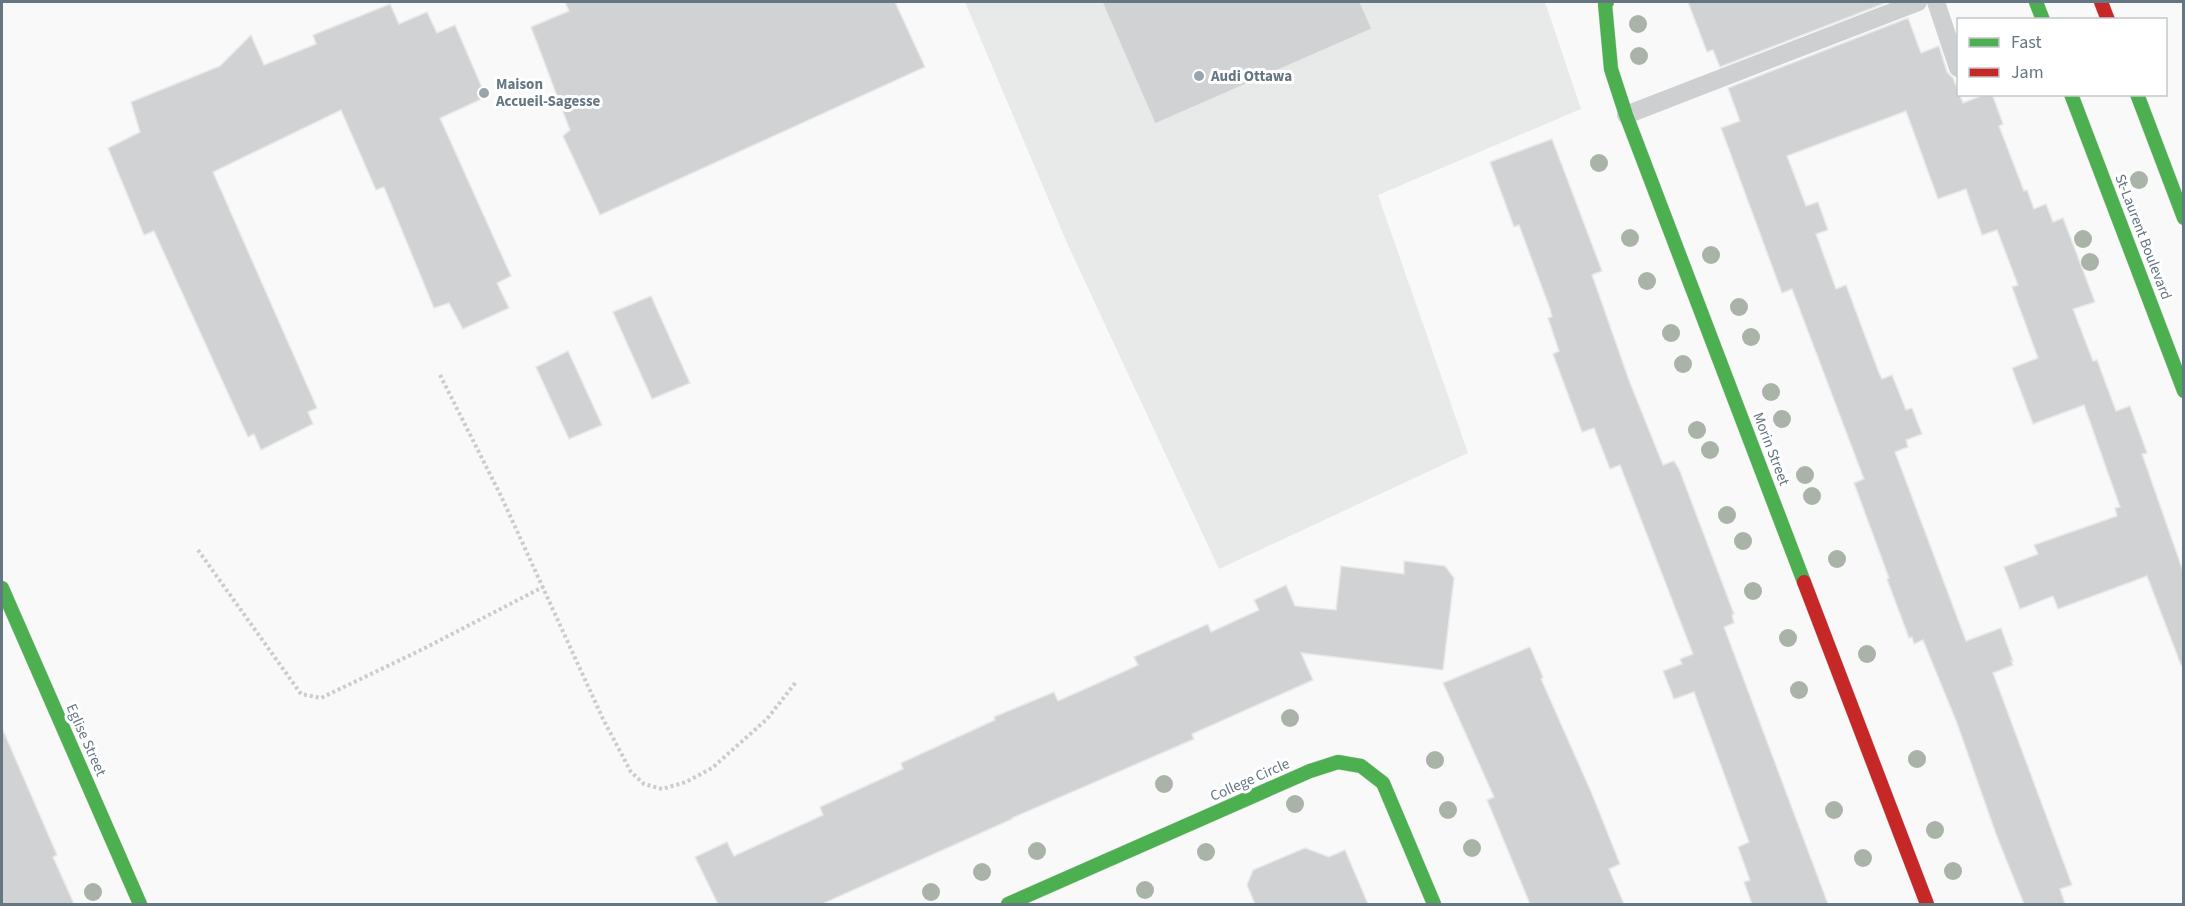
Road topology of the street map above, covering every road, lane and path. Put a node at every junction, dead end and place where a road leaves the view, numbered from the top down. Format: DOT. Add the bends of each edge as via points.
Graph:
graph roads {
  1 [pos="1607,2"];
  2 [pos="1918,2"];
  3 [pos="1936,2"];
  4 [pos="2036,2"];
  5 [pos="2101,2"];
  6 [pos="2042,18"];
  7 [pos="2107,18"];
  8 [pos="1957,62"];
  9 [pos="2072,96"];
  10 [pos="2138,96"];
  11 [pos="1626,115"];
  12 [pos="2184,218"];
  13 [pos="440,375"];
  14 [pos="2184,391"];
  15 [pos="198,550"];
  16 [pos="543,587"];
  17 [pos="2,588"];
  18 [pos="796,682"];
  19 [pos="140,904"];
  20 [pos="1008,904"];
  21 [pos="1434,904"];
  22 [pos="1928,904"];
  1 -- 11 [label="street, Morin Street" via="1611,69"];
  2 -- 11 [label="lane"];
  3 -- 8 [label="lane"];
  4 -- 6 [label="street"];
  5 -- 7 [label="street"];
  9 -- 14 [label="street, St-Laurent Boulevard"];
  10 -- 12 [label="street"];
  11 -- 22 [label="street, Morin Street"];
  13 -- 16 [label="path"];
  15 -- 16 [label="path" via="302,694 321,698"];
  16 -- 18 [label="path" via="603,719 631,772 644,784 662,789 712,768 767,719"];
  17 -- 19 [label="street, Eglise Street"];
  20 -- 21 [label="street, College Circle" via="1338,762 1361,766 1383,783"];
}
